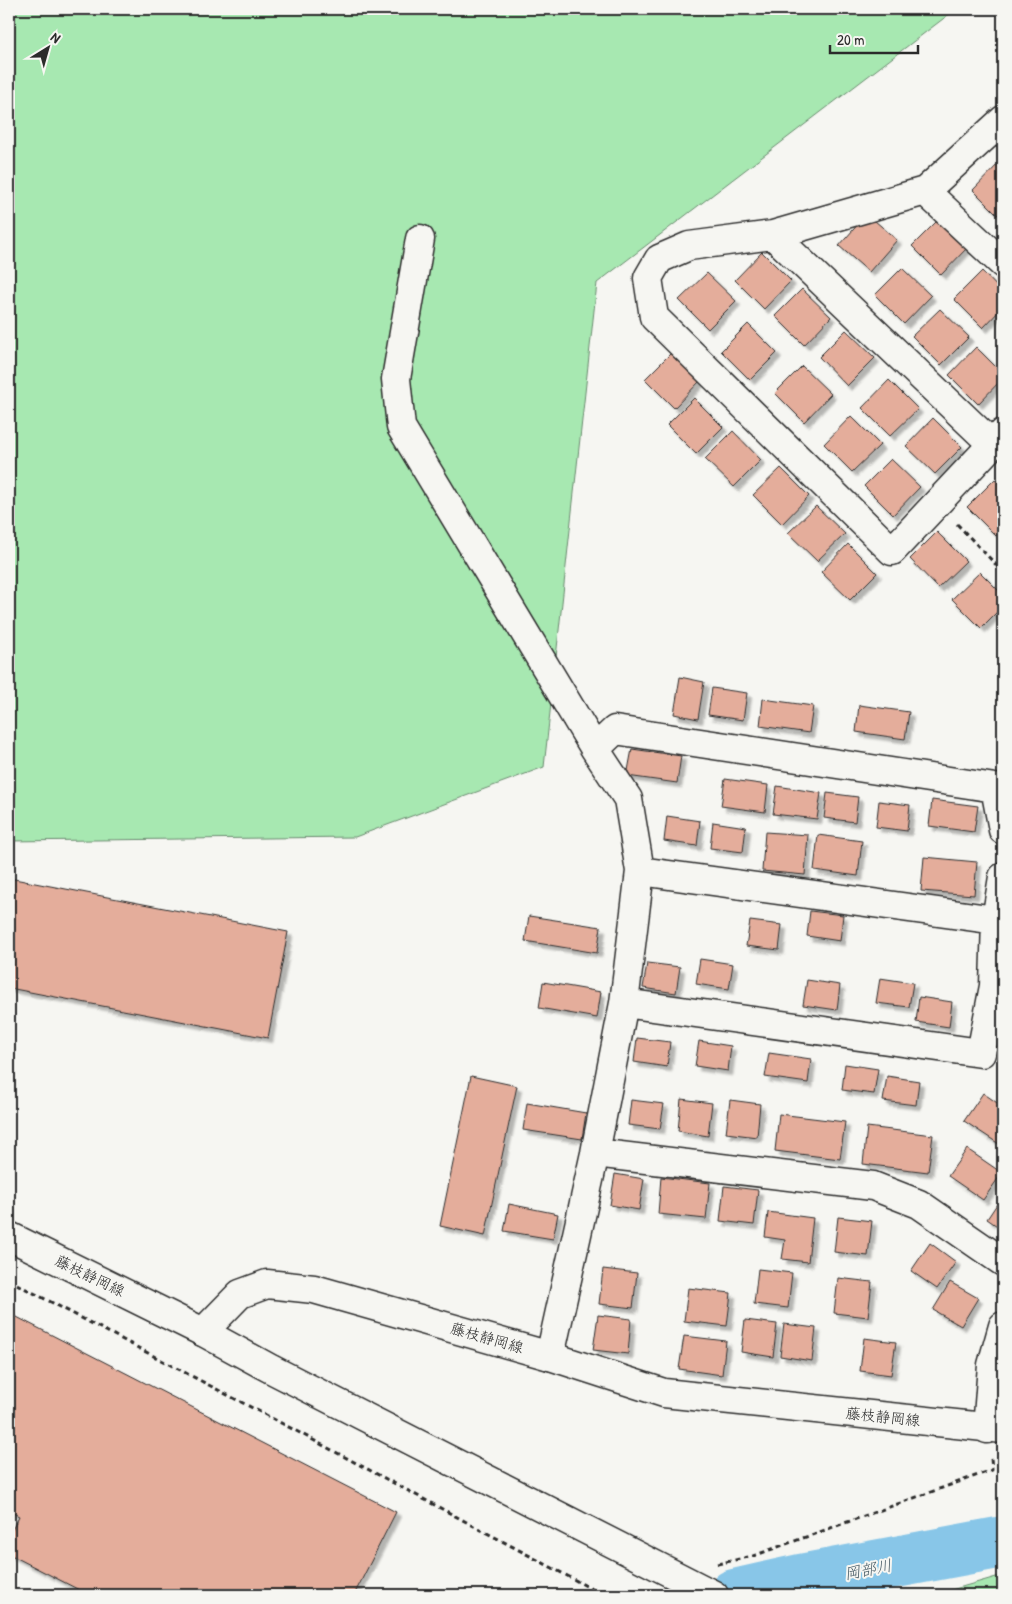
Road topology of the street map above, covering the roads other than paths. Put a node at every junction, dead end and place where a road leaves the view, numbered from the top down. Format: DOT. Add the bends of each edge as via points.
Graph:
graph roads {
  1 [pos="1003,120"];
  2 [pos="925,191"];
  3 [pos="773,235"];
  4 [pos="420,239"];
  5 [pos="1003,264"];
  6 [pos="998,438"];
  7 [pos="596,749"];
  8 [pos="1003,830"];
  9 [pos="640,871"];
  10 [pos="1003,877"];
  11 [pos="996,920"];
  12 [pos="998,987"];
  13 [pos="624,1003"];
  14 [pos="595,1153"];
  15 [pos="9,1236"];
  16 [pos="1003,1262"];
  17 [pos="1003,1326"];
  18 [pos="203,1332"];
  19 [pos="550,1356"];
  20 [pos="995,1429"];
  21 [pos="714,1595"];
  1 -- 2 [label="street"];
  2 -- 3 [label="street"];
  2 -- 5 [label="street"];
  3 -- 6 [label="street"];
  3 -- 6 [label="street" via="689,246 658,259 648,278 654,316 892,551"];
  4 -- 7 [label="street" via="396,379 401,427"];
  7 -- 8 [label="street" via="614,730 996,788"];
  7 -- 9 [label="street" via="628,799"];
  9 -- 11 [label="street"];
  9 -- 13 [label="street"];
  10 -- 11 [label="street"];
  11 -- 12 [label="street"];
  12 -- 13 [label="street" via="981,1053"];
  13 -- 14 [label="street"];
  14 -- 16 [label="street" via="873,1186 919,1204"];
  14 -- 19 [label="street"];
  15 -- 18 [label="street, 藤枝静岡線"];
  17 -- 20 [label="street" via="992,1365"];
  18 -- 19 [label="street, 藤枝静岡線" via="240,1294 267,1284 314,1289"];
  18 -- 21 [label="street" via="271,1370"];
  19 -- 20 [label="street, 藤枝静岡線" via="664,1393"];
}
